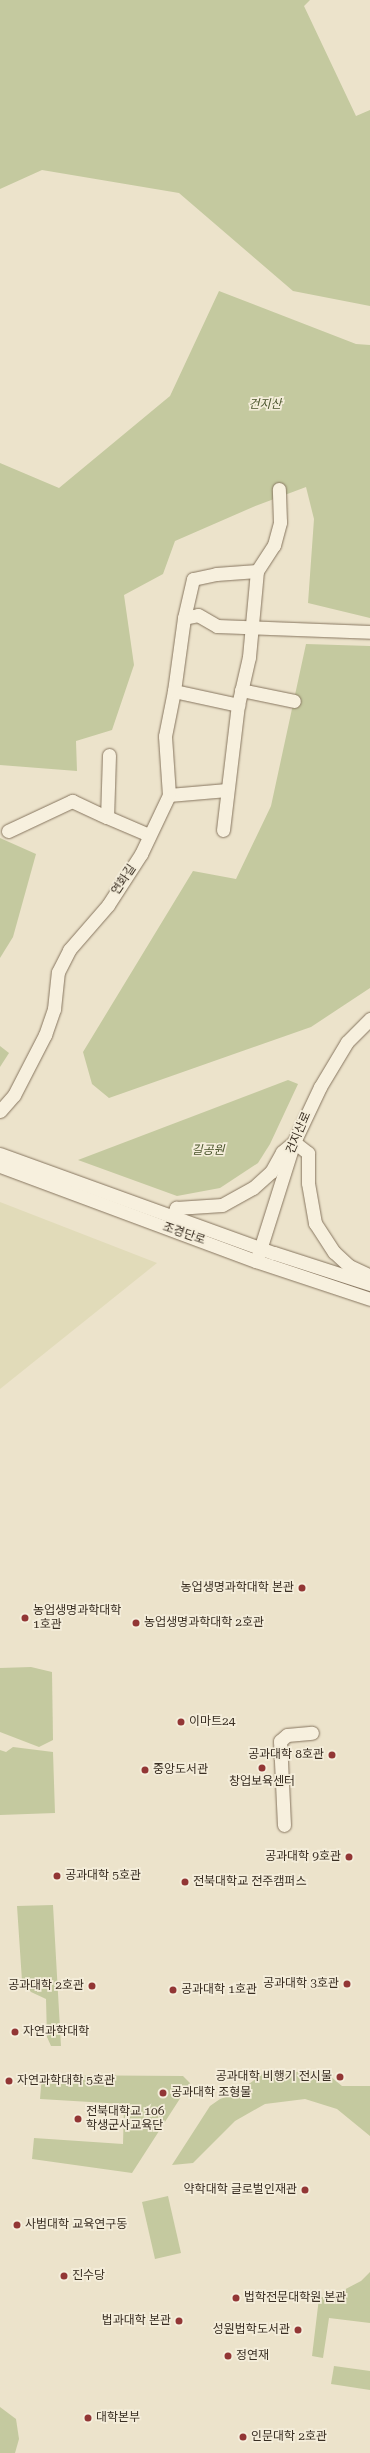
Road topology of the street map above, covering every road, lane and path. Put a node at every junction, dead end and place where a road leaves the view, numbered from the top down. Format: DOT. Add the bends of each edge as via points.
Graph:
graph roads {
  1 [pos="279,489"];
  2 [pos="257,571"];
  3 [pos="184,618"];
  4 [pos="250,626"];
  5 [pos="370,632"];
  6 [pos="241,690"];
  7 [pos="174,691"];
  8 [pos="294,701"];
  9 [pos="238,705"];
  10 [pos="108,756"];
  11 [pos="227,790"];
  12 [pos="169,795"];
  13 [pos="107,817"];
  14 [pos="223,830"];
  15 [pos="8,831"];
  16 [pos="149,836"];
  17 [pos="370,1019"];
  18 [pos="0,1110"];
  19 [pos="294,1142"];
  20 [pos="0,1154"];
  21 [pos="0,1166"];
  22 [pos="173,1216"];
  23 [pos="260,1248"];
  24 [pos="256,1261"];
  25 [pos="370,1276"];
  26 [pos="370,1284"];
  27 [pos="370,1299"];
  28 [pos="312,1733"];
  29 [pos="284,1826"];
  1 -- 2 [label="street" via="280,522 274,545"];
  2 -- 3 [label="street, 연화길" via="216,574 193,579"];
  2 -- 4 [label="street"];
  3 -- 4 [label="street" via="198,616 217,626"];
  3 -- 7 [label="street, 연화길"];
  4 -- 5 [label="street"];
  4 -- 6 [label="street" via="249,657"];
  6 -- 8 [label="street"];
  6 -- 9 [label="street"];
  7 -- 9 [label="street"];
  7 -- 12 [label="street, 연화길" via="165,736"];
  9 -- 11 [label="street"];
  10 -- 13 [label="street"];
  11 -- 12 [label="street"];
  11 -- 14 [label="street"];
  12 -- 16 [label="street, 연화길"];
  13 -- 15 [label="street" via="72,801"];
  13 -- 16 [label="street"];
  16 -- 18 [label="street, 연화길" via="141,854 108,905 69,950 58,972 54,1009 45,1035 14,1095"];
  17 -- 19 [label="street, 건지산로" via="347,1042 333,1062"];
  19 -- 22 [label="street" via="282,1152 271,1172 253,1188 222,1205 176,1208"];
  19 -- 23 [label="street, 건지산로"];
  19 -- 25 [label="street" via="308,1153 308,1182 315,1223 334,1252 349,1266"];
  20 -- 22 [label="street, 조경단로"];
  21 -- 24 [label="street, 조경단로"];
  22 -- 23 [label="street, 조경단로"];
  23 -- 24 [label="street, 건지산로"];
  23 -- 26 [label="street, 조경단로"];
  24 -- 27 [label="street, 조경단로"];
  28 -- 29 [label="street" via="287,1735 280,1741"];
}
